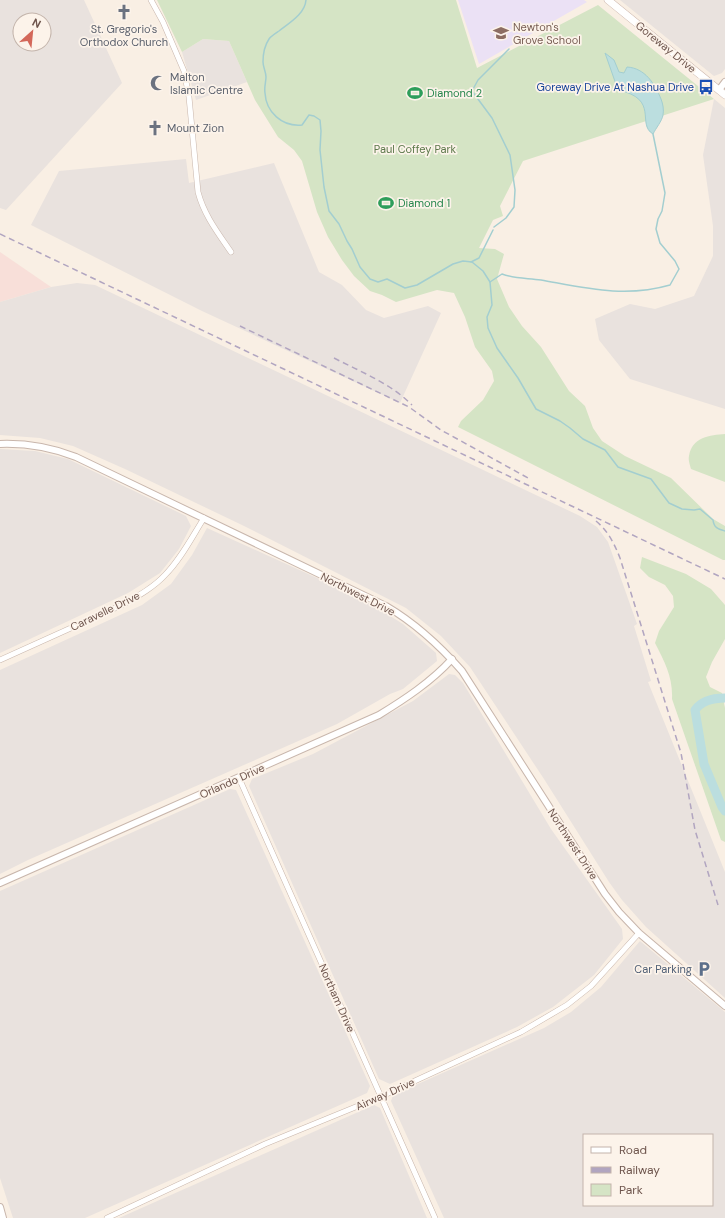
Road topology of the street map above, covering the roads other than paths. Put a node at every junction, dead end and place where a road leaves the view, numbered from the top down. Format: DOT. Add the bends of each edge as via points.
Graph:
graph roads {
  1 [pos="151,0"];
  2 [pos="608,0"];
  3 [pos="725,82"];
  4 [pos="718,90"];
  5 [pos="725,95"];
  6 [pos="231,252"];
  7 [pos="0,444"];
  8 [pos="204,518"];
  9 [pos="452,659"];
  10 [pos="0,660"];
  11 [pos="239,778"];
  12 [pos="0,883"];
  13 [pos="639,933"];
  14 [pos="725,1006"];
  15 [pos="380,1096"];
  16 [pos="0,1207"];
  17 [pos="4,1218"];
  18 [pos="107,1218"];
  19 [pos="436,1218"];
  1 -- 6 [label="street" via="184,72 201,205"];
  2 -- 4 [label="main road, Goreway Drive"];
  3 -- 4 [label="street"];
  4 -- 5 [label="main road, Goreway Drive"];
  7 -- 8 [label="street, Northwest Drive" via="54,449"];
  8 -- 9 [label="street, Northwest Drive" via="389,608 420,630"];
  8 -- 10 [label="street, Caravelle Drive" via="165,576 139,596"];
  9 -- 11 [label="street, Orlando Drive" via="443,670 419,689 379,715"];
  9 -- 13 [label="street, Northwest Drive" via="480,698 605,894"];
  11 -- 12 [label="street, Orlando Drive"];
  11 -- 15 [label="street, Northam Drive"];
  13 -- 14 [label="street, Northwest Drive"];
  13 -- 15 [label="street, Airway Drive" via="591,986 567,1005 521,1032"];
  15 -- 18 [label="street, Airway Drive" via="266,1144"];
  15 -- 19 [label="street, Northam Drive"];
  16 -- 17 [label="street"];
}
